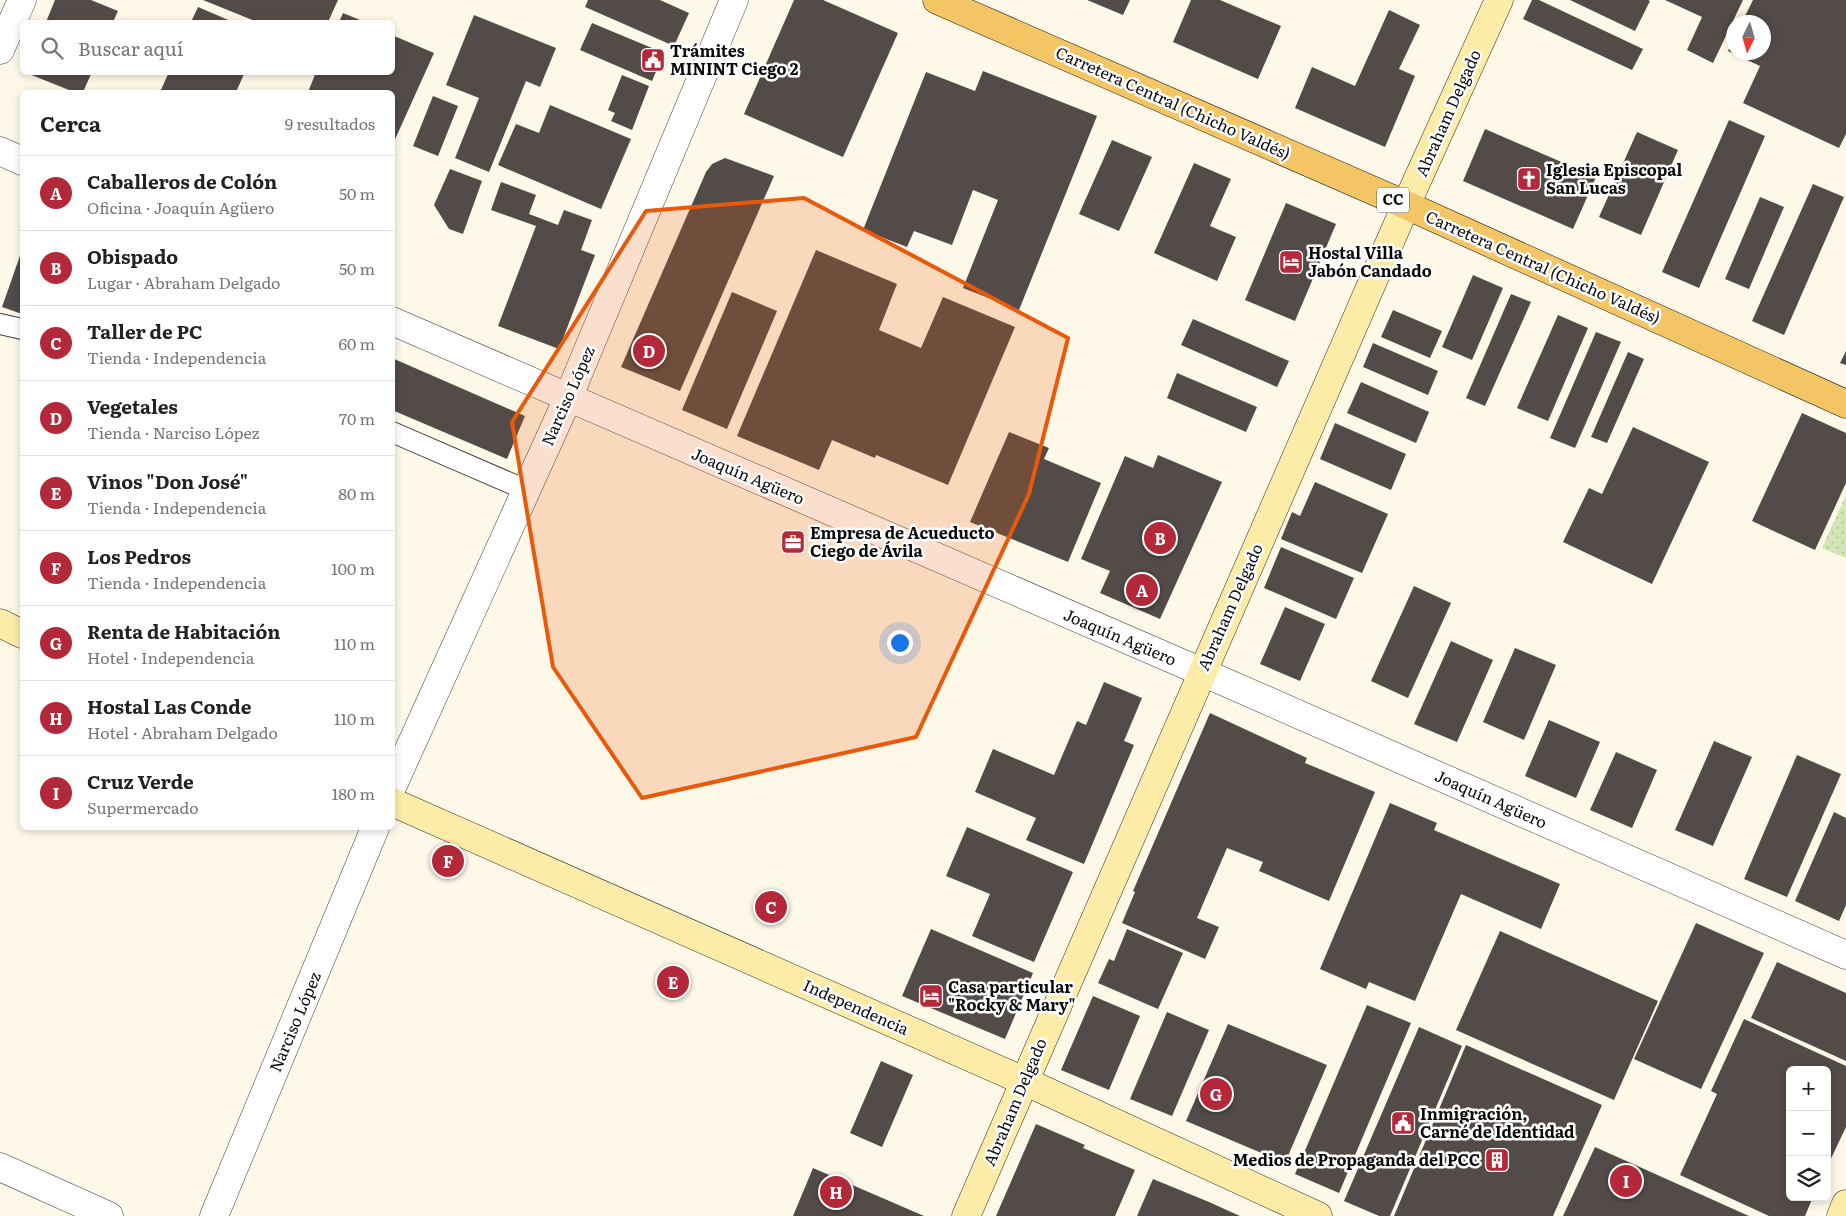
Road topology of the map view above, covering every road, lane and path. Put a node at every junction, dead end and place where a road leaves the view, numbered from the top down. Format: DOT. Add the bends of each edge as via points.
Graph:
graph roads {
  1 [pos="22,0"];
  2 [pos="734,0"];
  3 [pos="937,0"];
  4 [pos="1499,0"];
  5 [pos="0,50"];
  6 [pos="0,151"];
  7 [pos="20,160"];
  8 [pos="1406,205"];
  9 [pos="395,322"];
  10 [pos="0,324"];
  11 [pos="20,329"];
  12 [pos="568,398"];
  13 [pos="1846,404"];
  14 [pos="395,433"];
  15 [pos="526,490"];
  16 [pos="0,623"];
  17 [pos="20,633"];
  18 [pos="1202,672"];
  19 [pos="395,780"];
  20 [pos="395,803"];
  21 [pos="374,830"];
  22 [pos="1846,955"];
  23 [pos="1024,1081"];
  24 [pos="0,1167"];
  25 [pos="1846,1204"];
  26 [pos="110,1216"];
  27 [pos="214,1216"];
  28 [pos="966,1216"];
  29 [pos="1318,1216"];
  30 [pos="1841,1216"];
  1 -- 5 [label="street"];
  2 -- 12 [label="street, Narciso López"];
  3 -- 8 [label="main road, Carretera Central (Chicho Valdés) / CC"];
  4 -- 8 [label="main road, Abraham Delgado"];
  6 -- 7 [label="street"];
  8 -- 13 [label="main road, Carretera Central (Chicho Valdés) / CC"];
  8 -- 18 [label="main road, Abraham Delgado"];
  9 -- 12 [label="street, Joaquín Agüero"];
  10 -- 11 [label="lane"];
  12 -- 15 [label="street, Narciso López"];
  12 -- 18 [label="street, Joaquín Agüero"];
  14 -- 15 [label="lane"];
  15 -- 19 [label="street, Narciso López"];
  16 -- 17 [label="main road"];
  18 -- 22 [label="street, Joaquín Agüero"];
  18 -- 23 [label="main road, Abraham Delgado"];
  20 -- 23 [label="main road, Independencia"];
  21 -- 27 [label="street, Narciso López"];
  23 -- 28 [label="main road, Abraham Delgado"];
  23 -- 29 [label="main road, Independencia"];
  24 -- 26 [label="street"];
  25 -- 30 [label="main road"];
}
